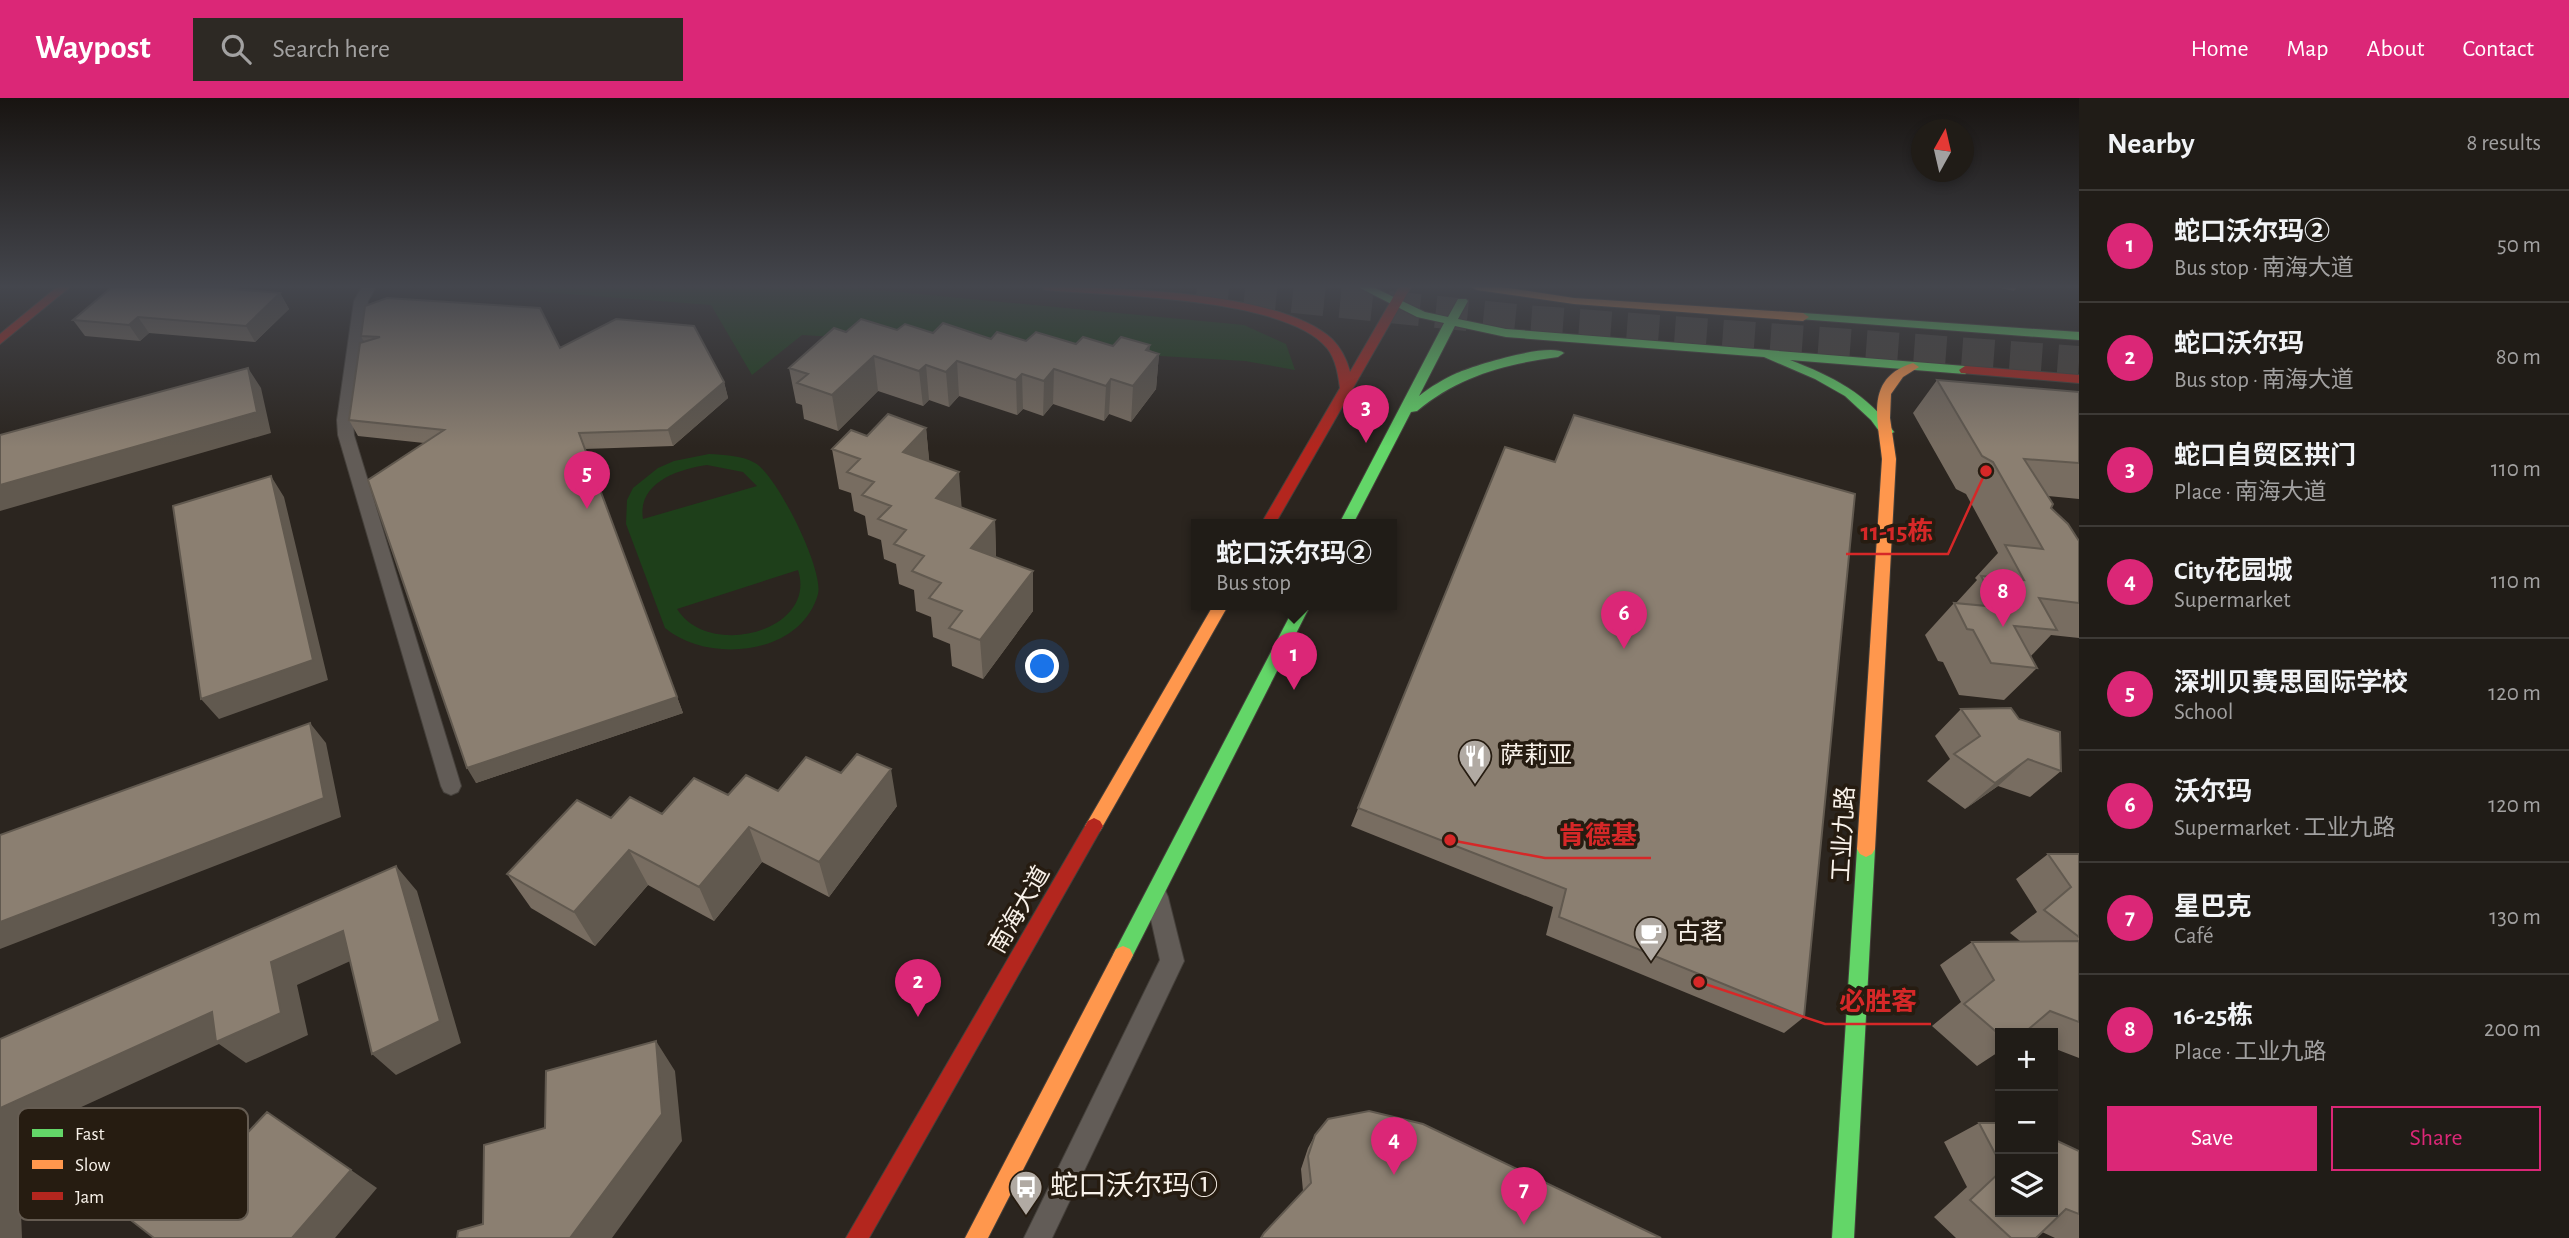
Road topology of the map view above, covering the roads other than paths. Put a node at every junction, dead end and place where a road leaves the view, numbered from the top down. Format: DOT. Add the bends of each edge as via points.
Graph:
graph roads {
  1 [pos="356,340"];
  2 [pos="1322,340"];
  3 [pos="1374,340"];
  4 [pos="1441,340"];
  5 [pos="1573,340"];
  6 [pos="1639,346"];
  7 [pos="1769,356"];
  8 [pos="1913,367"];
  9 [pos="2079,379"];
  10 [pos="1346,388"];
  11 [pos="1399,422"];
  12 [pos="1887,432"];
  13 [pos="1271,519"];
  14 [pos="1349,519"];
  15 [pos="1219,610"];
  16 [pos="1301,610"];
  17 [pos="451,786"];
  18 [pos="1155,890"];
  19 [pos="857,1238"];
  20 [pos="976,1238"];
  21 [pos="1038,1238"];
  22 [pos="1843,1238"];
  1 -- 17 [label="lane" via="346,435"];
  2 -- 10 [label="main road" via="1345,363"];
  3 -- 10 [label="main road"];
  4 -- 11 [label="main road"];
  5 -- 6 [label="main road"];
  6 -- 7 [label="main road"];
  6 -- 11 [label="main road" via="1483,366 1429,390"];
  7 -- 8 [label="main road"];
  7 -- 12 [label="main road" via="1846,387 1875,411"];
  8 -- 9 [label="main road"];
  8 -- 12 [label="main road, 工业九路" via="1894,373 1886,384 1882,400"];
  10 -- 13 [label="main road"];
  11 -- 14 [label="main road"];
  12 -- 22 [label="main road, 工业九路"];
  15 -- 19 [label="main road, 南海大道"];
  16 -- 18 [label="main road"];
  18 -- 20 [label="main road"];
  18 -- 21 [label="lane" via="1172,961"];
}
